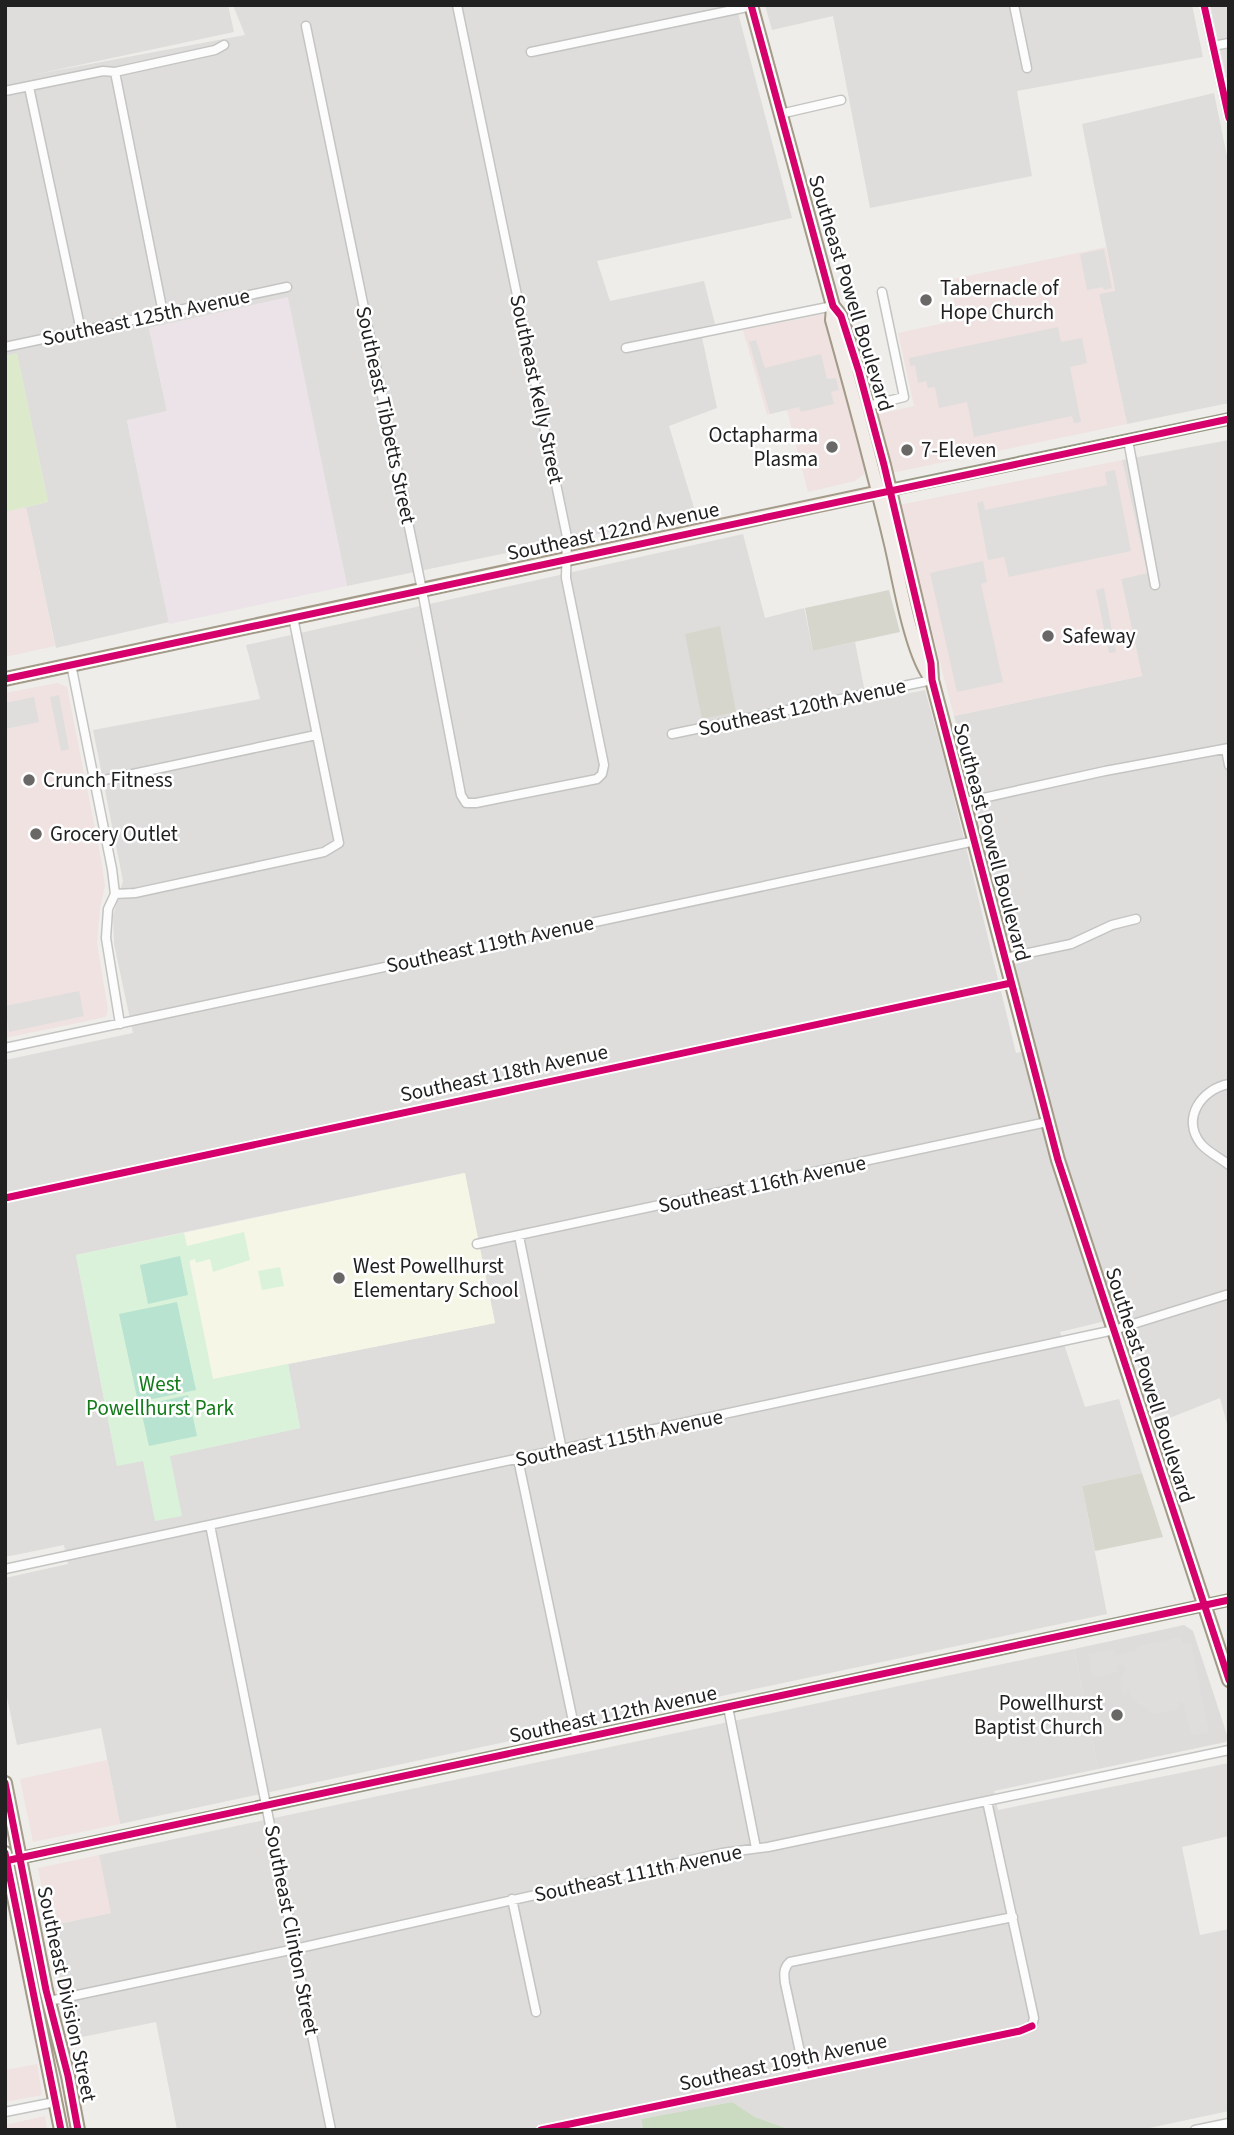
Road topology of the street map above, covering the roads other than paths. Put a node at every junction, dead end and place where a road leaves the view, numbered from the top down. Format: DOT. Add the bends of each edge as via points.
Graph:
graph roads {
  1 [pos="457,5"];
  2 [pos="1014,5"];
  3 [pos="1204,5"];
  4 [pos="752,6"];
  5 [pos="306,26"];
  6 [pos="1229,43"];
  7 [pos="224,45"];
  8 [pos="1213,46"];
  9 [pos="530,52"];
  10 [pos="1027,68"];
  11 [pos="115,72"];
  12 [pos="29,87"];
  13 [pos="5,91"];
  14 [pos="841,100"];
  15 [pos="780,114"];
  16 [pos="1229,118"];
  17 [pos="286,287"];
  18 [pos="883,292"];
  19 [pos="834,306"];
  20 [pos="163,313"];
  21 [pos="80,331"];
  22 [pos="5,346"];
  23 [pos="626,348"];
  24 [pos="868,406"];
  25 [pos="1229,419"];
  26 [pos="1128,440"];
  27 [pos="884,491"];
  28 [pos="566,559"];
  29 [pos="1155,585"];
  30 [pos="422,590"];
  31 [pos="293,617"];
  32 [pos="71,664"];
  33 [pos="5,678"];
  34 [pos="932,680"];
  35 [pos="673,734"];
  36 [pos="316,735"];
  37 [pos="1227,748"];
  38 [pos="1229,765"];
  39 [pos="95,782"];
  40 [pos="965,802"];
  41 [pos="466,803"];
  42 [pos="975,841"];
  43 [pos="115,894"];
  44 [pos="1136,919"];
  45 [pos="1005,958"];
  46 [pos="1011,983"];
  47 [pos="120,1024"];
  48 [pos="5,1048"];
  49 [pos="1229,1084"];
  50 [pos="1047,1122"];
  51 [pos="1229,1165"];
  52 [pos="5,1198"];
  53 [pos="519,1236"];
  54 [pos="477,1244"];
  55 [pos="1229,1294"];
  56 [pos="1114,1330"];
  57 [pos="562,1450"];
  58 [pos="518,1459"];
  59 [pos="210,1525"];
  60 [pos="5,1569"];
  61 [pos="1229,1600"];
  62 [pos="1204,1606"];
  63 [pos="1229,1680"];
  64 [pos="728,1707"];
  65 [pos="577,1740"];
  66 [pos="1229,1750"];
  67 [pos="5,1783"];
  68 [pos="987,1801"];
  69 [pos="267,1805"];
  70 [pos="756,1849"];
  71 [pos="20,1857"];
  72 [pos="6,1858"];
  73 [pos="512,1899"];
  74 [pos="1013,1917"];
  75 [pos="295,1949"];
  76 [pos="49,2001"];
  77 [pos="536,2012"];
  78 [pos="805,2075"];
  79 [pos="55,2102"];
  80 [pos="5,2112"];
  81 [pos="1229,2123"];
  82 [pos="61,2130"];
  83 [pos="71,2130"];
  84 [pos="78,2130"];
  85 [pos="331,2130"];
  86 [pos="541,2130"];
  87 [pos="1195,2130"];
  1 -- 28 [label="street, Southeast Kelly Street" via="567,537"];
  2 -- 10 [label="street"];
  3 -- 8 [label="street"];
  4 -- 9 [label="street"];
  4 -- 15 [label="main road, Southeast Powell Boulevard"];
  5 -- 30 [label="street, Southeast Tibbetts Street"];
  6 -- 8 [label="street"];
  7 -- 11 [label="street"];
  8 -- 16 [label="street"];
  11 -- 12 [label="street"];
  11 -- 20 [label="street"];
  12 -- 13 [label="street"];
  12 -- 21 [label="street"];
  14 -- 15 [label="street"];
  15 -- 19 [label="main road, Southeast Powell Boulevard"];
  17 -- 20 [label="street, Southeast 125th Avenue"];
  18 -- 24 [label="street" via="904,397"];
  19 -- 23 [label="street"];
  19 -- 24 [label="main road, Southeast Powell Boulevard"];
  19 -- 27 [label="main road, Southeast Powell Boulevard" via="832,320"];
  20 -- 21 [label="street, Southeast 125th Avenue"];
  21 -- 22 [label="street, Southeast 125th Avenue"];
  24 -- 27 [label="main road, Southeast Powell Boulevard"];
  25 -- 26 [label="main road, Southeast 122nd Avenue"];
  26 -- 27 [label="main road, Southeast 122nd Avenue"];
  26 -- 29 [label="street"];
  27 -- 28 [label="main road, Southeast 122nd Avenue"];
  27 -- 34 [label="main road, Southeast Powell Boulevard"];
  28 -- 30 [label="main road, Southeast 122nd Avenue"];
  28 -- 41 [label="street, Southeast Kelly Street" via="602,774 597,779"];
  30 -- 31 [label="main road, Southeast 122nd Avenue"];
  30 -- 41 [label="street, Southeast Tibbetts Street"];
  31 -- 32 [label="main road, Southeast 122nd Avenue"];
  31 -- 36 [label="street"];
  32 -- 33 [label="main road, Southeast 122nd Avenue"];
  32 -- 39 [label="street"];
  34 -- 35 [label="street, Southeast 120th Avenue"];
  34 -- 40 [label="main road, Southeast Powell Boulevard"];
  36 -- 39 [label="street"];
  36 -- 43 [label="street" via="339,844 324,852"];
  37 -- 38 [label="street"];
  37 -- 40 [label="street"];
  39 -- 43 [label="street"];
  40 -- 42 [label="main road, Southeast Powell Boulevard"];
  42 -- 45 [label="main road, Southeast Powell Boulevard"];
  42 -- 47 [label="street, Southeast 119th Avenue"];
  43 -- 47 [label="street" via="108,909 106,938"];
  44 -- 45 [label="street" via="1072,944"];
  45 -- 46 [label="main road, Southeast Powell Boulevard"];
  46 -- 50 [label="main road, Southeast Powell Boulevard"];
  46 -- 52 [label="street, Southeast 118th Avenue"];
  47 -- 48 [label="street, Southeast 119th Avenue"];
  49 -- 51 [label="street" via="1203,1095 1194,1126 1201,1144"];
  50 -- 53 [label="street, Southeast 116th Avenue"];
  50 -- 56 [label="main road, Southeast Powell Boulevard"];
  53 -- 54 [label="street, Southeast 116th Avenue"];
  53 -- 57 [label="street"];
  55 -- 56 [label="street, Southeast 115th Avenue"];
  56 -- 57 [label="street, Southeast 115th Avenue"];
  56 -- 62 [label="main road, Southeast Powell Boulevard"];
  57 -- 58 [label="street, Southeast 115th Avenue"];
  58 -- 59 [label="street, Southeast 115th Avenue"];
  58 -- 65 [label="street"];
  59 -- 60 [label="street, Southeast 115th Avenue"];
  59 -- 69 [label="street, Southeast Clinton Street"];
  61 -- 62 [label="main road, Southeast 112th Avenue"];
  62 -- 63 [label="main road, Southeast Powell Boulevard"];
  62 -- 64 [label="main road, Southeast 112th Avenue"];
  64 -- 65 [label="main road, Southeast 112th Avenue"];
  64 -- 70 [label="street"];
  65 -- 69 [label="main road, Southeast 112th Avenue"];
  66 -- 68 [label="street, Southeast 111th Avenue"];
  67 -- 71 [label="main road, Southeast Division Street"];
  68 -- 70 [label="street, Southeast 111th Avenue"];
  68 -- 74 [label="street"];
  69 -- 71 [label="main road, Southeast 112th Avenue"];
  69 -- 75 [label="street, Southeast Clinton Street"];
  70 -- 73 [label="street, Southeast 111th Avenue"];
  71 -- 72 [label="main road, Southeast 112th Avenue"];
  71 -- 76 [label="main road, Southeast Division Street"];
  72 -- 79 [label="main road, Southeast Division Street"];
  73 -- 75 [label="street, Southeast 111th Avenue"];
  73 -- 77 [label="street"];
  74 -- 78 [label="street, Southeast 109th Avenue" via="1032,2026"];
  74 -- 78 [label="street" via="795,1960 786,1966 785,1983"];
  75 -- 76 [label="street, Southeast 111th Avenue"];
  75 -- 85 [label="street, Southeast Clinton Street"];
  76 -- 84 [label="main road, Southeast Division Street"];
  78 -- 86 [label="street, Southeast 109th Avenue"];
  79 -- 80 [label="street"];
  79 -- 82 [label="main road, Southeast Division Street"];
  79 -- 83 [label="main road" via="64,2105"];
  81 -- 87 [label="street"];
}
